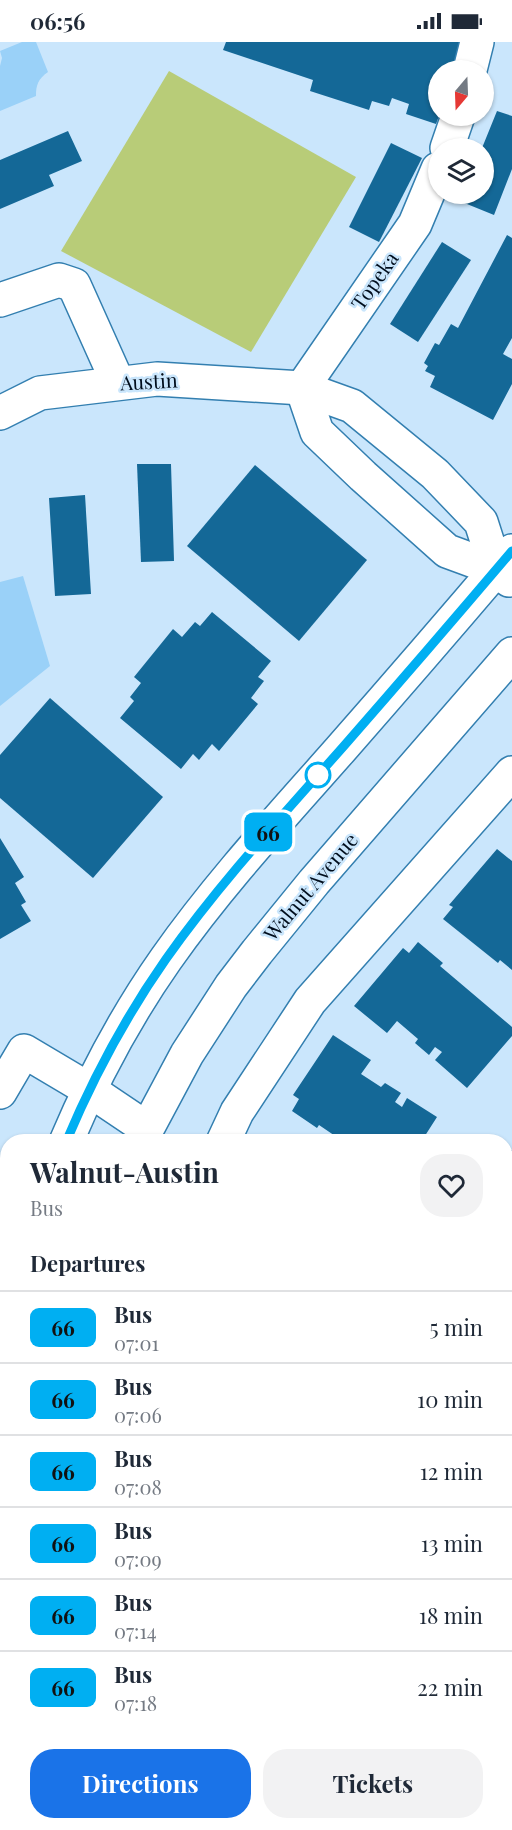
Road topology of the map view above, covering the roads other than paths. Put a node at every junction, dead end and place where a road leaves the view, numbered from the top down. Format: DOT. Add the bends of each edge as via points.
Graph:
graph roads {
  1 [pos="477,42"];
  2 [pos="472,60"];
  3 [pos="428,193"];
  4 [pos="0,300"];
  5 [pos="118,383"];
  6 [pos="302,388"];
  7 [pos="0,413"];
  8 [pos="507,568"];
  9 [pos="512,654"];
  10 [pos="512,773"];
  11 [pos="88,1089"];
  12 [pos="0,1092"];
  13 [pos="69,1134"];
  14 [pos="142,1134"];
  15 [pos="144,1134"];
  16 [pos="227,1134"];
  1 -- 2 [label="main road"];
  3 -- 6 [label="main road, Topeka" via="415,224"];
  4 -- 5 [label="main road" via="49,282 59,280 74,285"];
  5 -- 6 [label="main road, Austin" via="157,379"];
  5 -- 7 [label="main road, Austin" via="40,393"];
  6 -- 8 [label="main road, Austin" via="352,406 435,474 481,522"];
  6 -- 8 [label="main road" via="316,432 447,551"];
  8 -- 11 [label="main road" via="213,897 147,988"];
  9 -- 15 [label="main road, Walnut Avenue" via="257,952 210,1018"];
  10 -- 16 [label="main road" via="310,1001"];
  11 -- 12 [label="main road" via="24,1051"];
  11 -- 13 [label="main road"];
  11 -- 14 [label="main road"];
}
